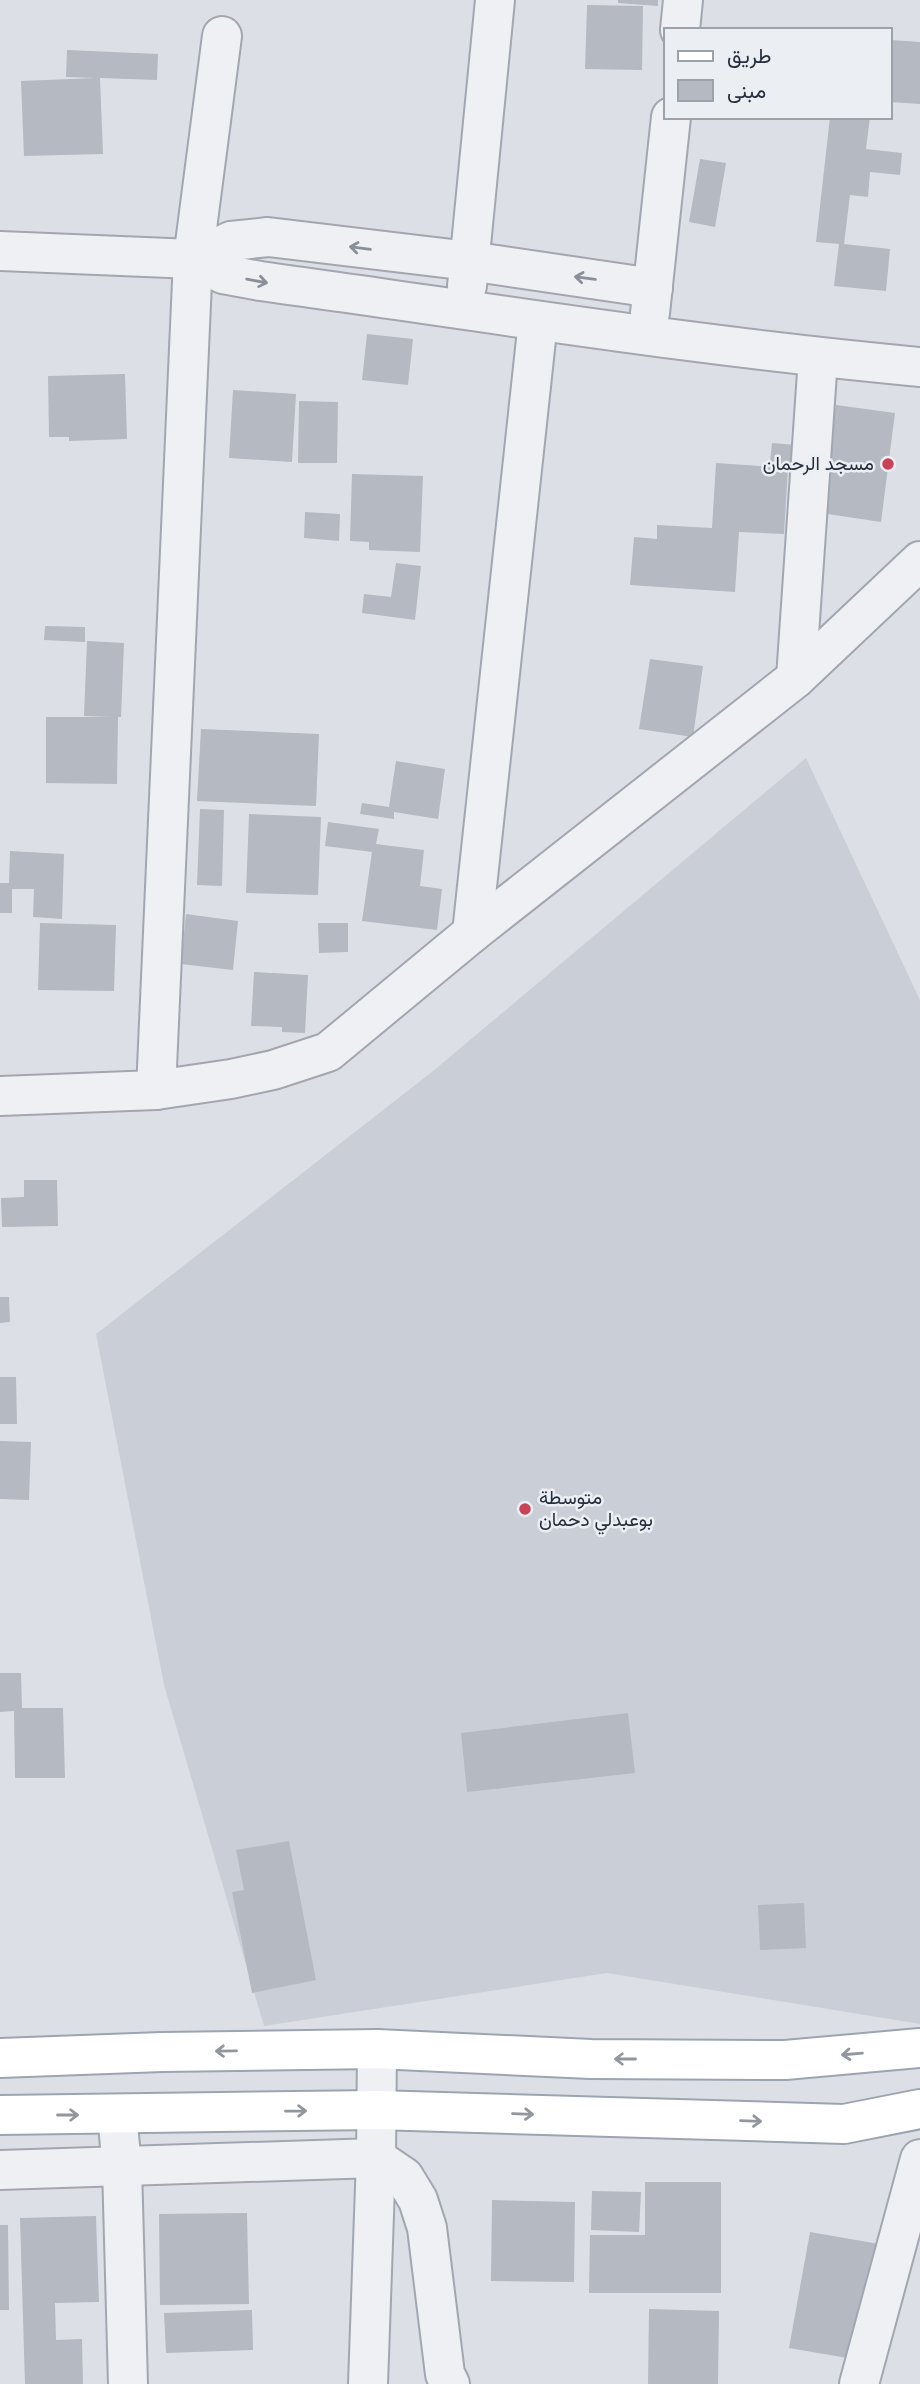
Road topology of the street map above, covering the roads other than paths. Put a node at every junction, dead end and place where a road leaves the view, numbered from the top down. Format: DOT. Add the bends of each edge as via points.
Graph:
graph roads {
  1 [pos="495,0"];
  2 [pos="683,0"];
  3 [pos="680,28"];
  4 [pos="222,36"];
  5 [pos="670,119"];
  6 [pos="0,251"];
  7 [pos="193,259"];
  8 [pos="469,261"];
  9 [pos="653,288"];
  10 [pos="464,309"];
  11 [pos="538,321"];
  12 [pos="648,336"];
  13 [pos="818,358"];
  14 [pos="920,367"];
  15 [pos="920,561"];
  16 [pos="796,678"];
  17 [pos="472,933"];
  18 [pos="156,1090"];
  19 [pos="0,1096"];
  20 [pos="920,2048"];
  21 [pos="377,2049"];
  22 [pos="0,2058"];
  23 [pos="376,2109"];
  24 [pos="920,2109"];
  25 [pos="117,2114"];
  26 [pos="0,2115"];
  27 [pos="376,2158"];
  28 [pos="920,2159"];
  29 [pos="122,2167"];
  30 [pos="0,2170"];
  31 [pos="128,2384"];
  32 [pos="368,2384"];
  33 [pos="450,2384"];
  34 [pos="859,2384"];
  1 -- 8 [label="street"];
  2 -- 3 [label="street"];
  4 -- 7 [label="street"];
  5 -- 9 [label="street"];
  6 -- 7 [label="street"];
  8 -- 7 [label="street, one-way" via="268,237 230,241"];
  7 -- 10 [label="street, one-way" via="223,274 260,281"];
  7 -- 18 [label="street"];
  9 -- 8 [label="street, one-way"];
  8 -- 10 [label="street"];
  9 -- 12 [label="street"];
  10 -- 11 [label="street"];
  11 -- 12 [label="street"];
  11 -- 17 [label="street"];
  12 -- 13 [label="street"];
  13 -- 14 [label="street"];
  13 -- 16 [label="street"];
  15 -- 16 [label="street"];
  16 -- 17 [label="street"];
  17 -- 18 [label="street" via="328,1052 273,1070"];
  18 -- 19 [label="street"];
  20 -- 21 [label="main road, one-way" via="785,2060 591,2059"];
  21 -- 22 [label="main road, one-way"];
  21 -- 23 [label="street"];
  23 -- 24 [label="main road, one-way" via="844,2124"];
  25 -- 23 [label="main road, one-way"];
  23 -- 27 [label="street"];
  26 -- 25 [label="main road, one-way"];
  25 -- 29 [label="street"];
  27 -- 29 [label="street"];
  27 -- 32 [label="street"];
  27 -- 33 [label="street" via="404,2177 421,2209"];
  28 -- 34 [label="street"];
  29 -- 30 [label="street"];
  29 -- 31 [label="street"];
}
